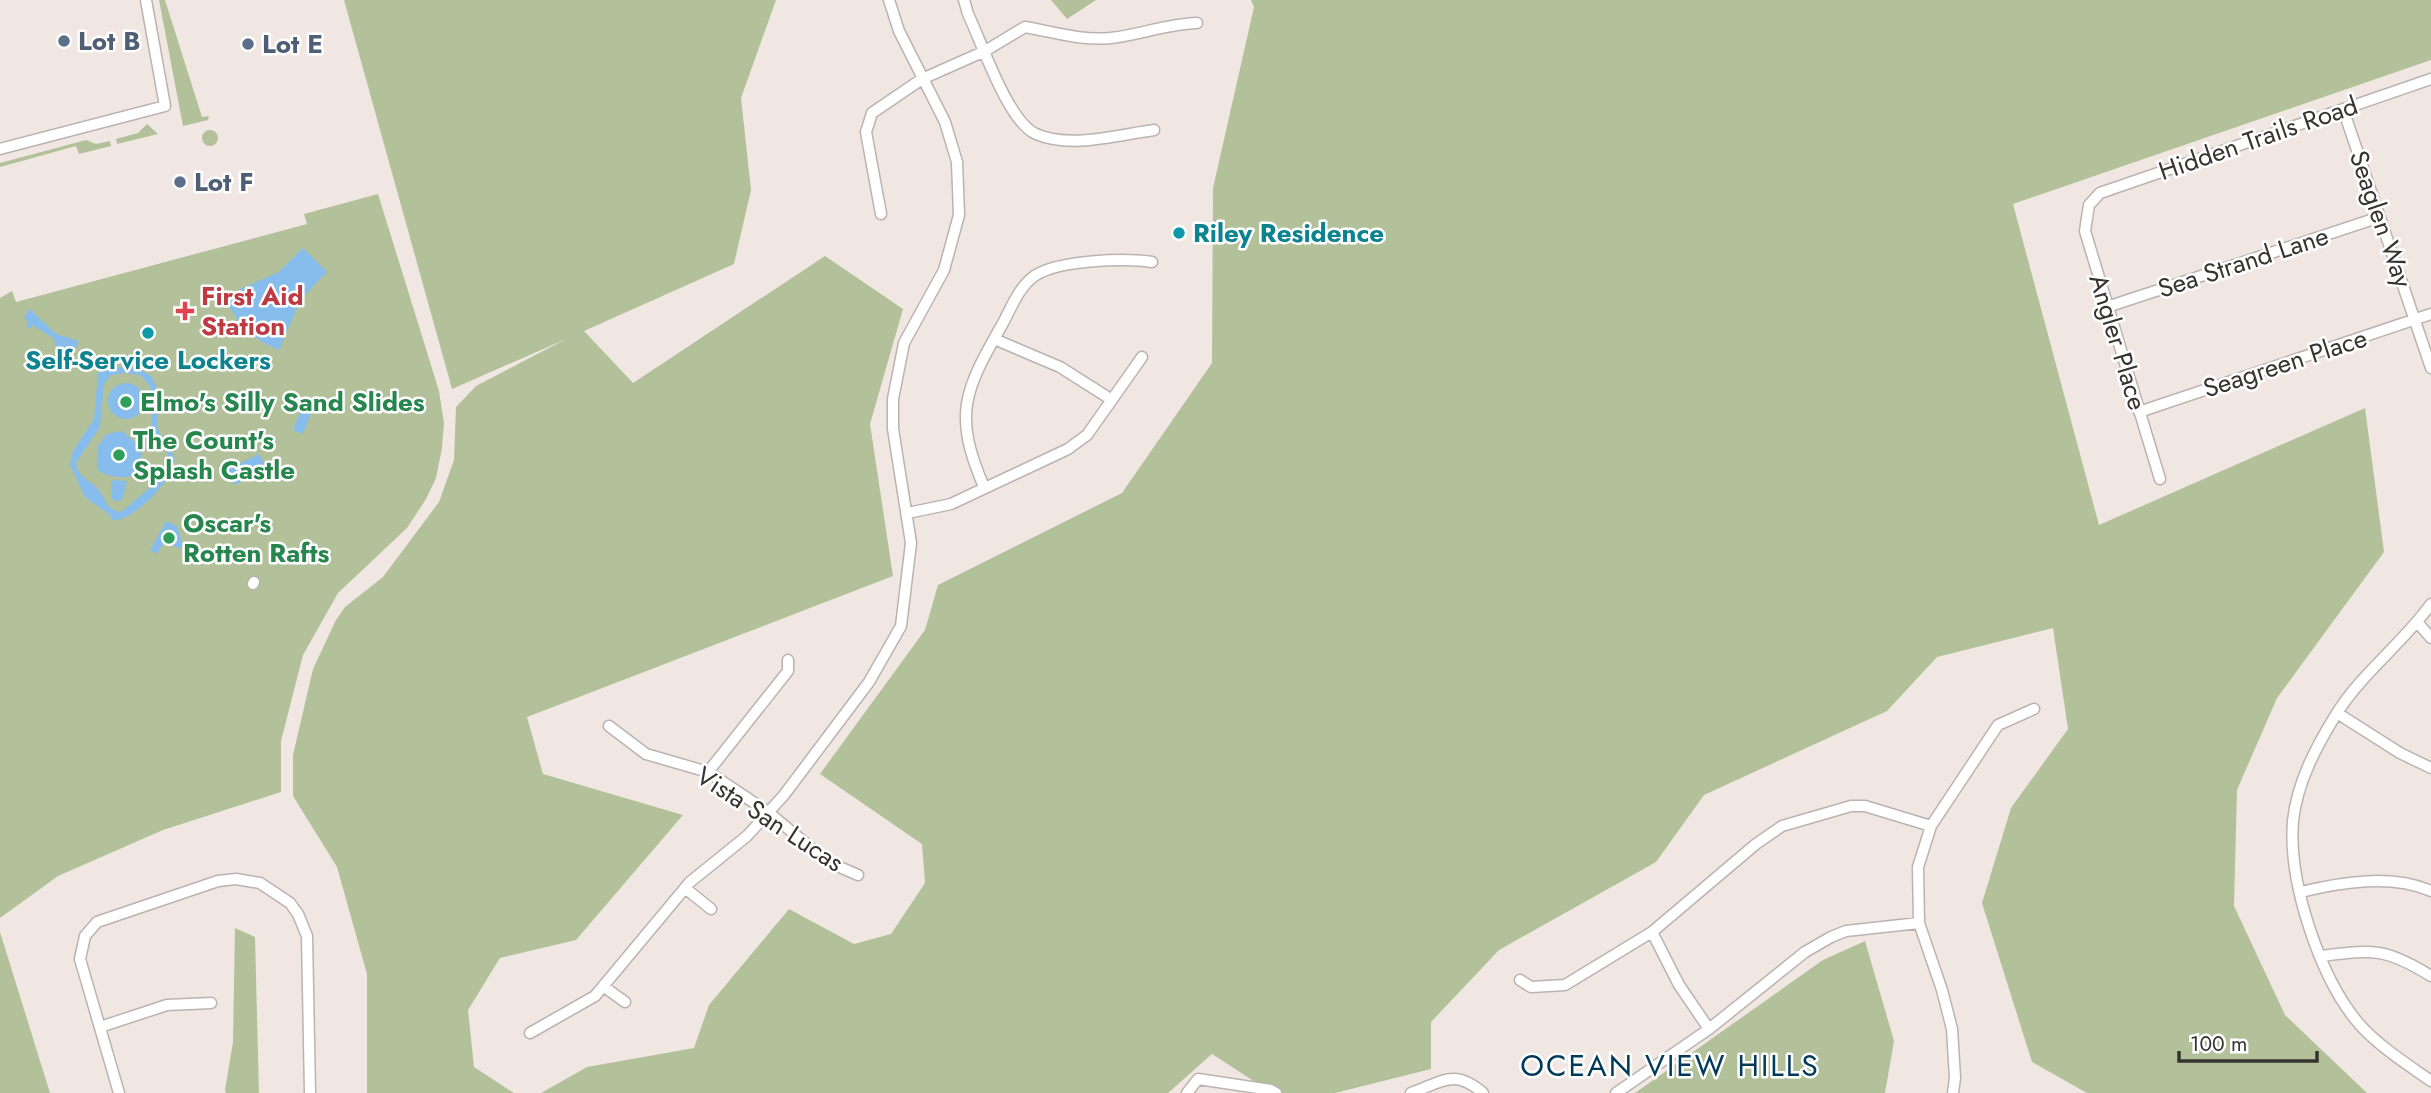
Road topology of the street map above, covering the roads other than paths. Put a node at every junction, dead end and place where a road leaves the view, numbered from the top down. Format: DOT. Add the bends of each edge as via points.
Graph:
graph roads {
  1 [pos="146,0"];
  2 [pos="888,0"];
  3 [pos="964,0"];
  4 [pos="1197,23"];
  5 [pos="985,51"];
  6 [pos="922,79"];
  7 [pos="2431,79"];
  8 [pos="2343,108"];
  9 [pos="1154,130"];
  10 [pos="0,149"];
  11 [pos="2090,205"];
  12 [pos="881,214"];
  13 [pos="2380,217"];
  14 [pos="1152,262"];
  15 [pos="2107,307"];
  16 [pos="2431,314"];
  17 [pos="2415,319"];
  18 [pos="994,339"];
  19 [pos="1142,357"];
  20 [pos="2431,369"];
  21 [pos="1112,400"];
  22 [pos="2138,412"];
  23 [pos="2160,479"];
  24 [pos="984,487"];
  25 [pos="908,513"];
  26 [pos="2431,604"];
  27 [pos="2417,623"];
  28 [pos="2431,638"];
  29 [pos="788,660"];
  30 [pos="2034,709"];
  31 [pos="2337,713"];
  32 [pos="609,726"];
  33 [pos="2431,768"];
  34 [pos="708,772"];
  35 [pos="768,812"];
  36 [pos="1931,826"];
  37 [pos="858,874"];
  38 [pos="685,888"];
  39 [pos="2431,891"];
  40 [pos="2301,892"];
  41 [pos="711,909"];
  42 [pos="1919,923"];
  43 [pos="1652,932"];
  44 [pos="2320,957"];
  45 [pos="2431,976"];
  46 [pos="1520,981"];
  47 [pos="603,986"];
  48 [pos="625,1002"];
  49 [pos="211,1003"];
  50 [pos="100,1027"];
  51 [pos="1709,1029"];
  52 [pos="530,1033"];
  53 [pos="2431,1082"];
  54 [pos="1238,1089"];
  55 [pos="119,1093"];
  56 [pos="310,1093"];
  57 [pos="1187,1093"];
  58 [pos="1276,1093"];
  59 [pos="1411,1093"];
  60 [pos="1483,1093"];
  61 [pos="1616,1093"];
  62 [pos="1953,1093"];
  1 -- 10 [label="street" via="165,106"];
  2 -- 6 [label="street"];
  3 -- 5 [label="street"];
  4 -- 5 [label="street" via="1170,24 1112,38 1066,36 1025,27"];
  5 -- 6 [label="street"];
  5 -- 9 [label="street" via="1016,116 1035,134 1074,140"];
  6 -- 12 [label="street" via="872,113 866,132"];
  6 -- 25 [label="street" via="945,122 957,162 959,215 944,270 904,343 897,372 893,429"];
  7 -- 8 [label="street, Hidden Trails Road"];
  8 -- 11 [label="street, Hidden Trails Road" via="2100,193"];
  8 -- 13 [label="street, Seaglen Way"];
  11 -- 15 [label="street, Angler Place" via="2085,231"];
  13 -- 15 [label="street, Sea Strand Lane"];
  13 -- 17 [label="street, Seaglen Way"];
  14 -- 18 [label="street" via="1133,259 1050,268 1025,283"];
  15 -- 22 [label="street, Angler Place"];
  16 -- 17 [label="street, Seagreen Place"];
  17 -- 20 [label="street, Seaglen Way"];
  17 -- 22 [label="street, Seagreen Place"];
  18 -- 21 [label="street" via="1060,367"];
  18 -- 24 [label="street" via="972,384 964,418 969,452"];
  19 -- 21 [label="street"];
  21 -- 24 [label="street" via="1087,435 1068,449"];
  22 -- 23 [label="street, Angler Place"];
  24 -- 25 [label="street" via="951,504"];
  25 -- 35 [label="street" via="910,563 901,626 869,682"];
  26 -- 27 [label="street"];
  27 -- 28 [label="street"];
  27 -- 31 [label="street" via="2357,685"];
  29 -- 34 [label="street" via="788,671"];
  30 -- 36 [label="street" via="1998,725"];
  31 -- 33 [label="street"];
  31 -- 40 [label="street" via="2298,793 2294,856"];
  32 -- 34 [label="street, Vista San Lucas" via="646,754"];
  34 -- 35 [label="street, Vista San Lucas"];
  35 -- 37 [label="street, Vista San Lucas" via="828,862"];
  35 -- 38 [label="street" via="747,836"];
  36 -- 42 [label="street" via="1918,867"];
  36 -- 43 [label="street" via="1865,806 1782,826"];
  38 -- 41 [label="street"];
  38 -- 47 [label="street"];
  39 -- 40 [label="street" via="2393,881 2344,883"];
  40 -- 44 [label="street"];
  42 -- 51 [label="street" via="1846,931 1831,937 1805,952"];
  42 -- 62 [label="street" via="1951,1021"];
  43 -- 46 [label="street" via="1565,985 1531,987"];
  43 -- 51 [label="street" via="1679,985"];
  44 -- 45 [label="street" via="2387,952"];
  44 -- 53 [label="street" via="2361,1026"];
  47 -- 48 [label="street"];
  47 -- 52 [label="street" via="585,1003"];
  49 -- 50 [label="street" via="167,1005"];
  50 -- 55 [label="street"];
  50 -- 56 [label="street" via="80,959 85,936 97,922 218,881 260,883 290,903 307,936"];
  51 -- 61 [label="street"];
  54 -- 57 [label="street" via="1198,1079"];
  54 -- 58 [label="street"];
  59 -- 60 [label="street" via="1451,1077 1471,1083"];
}
